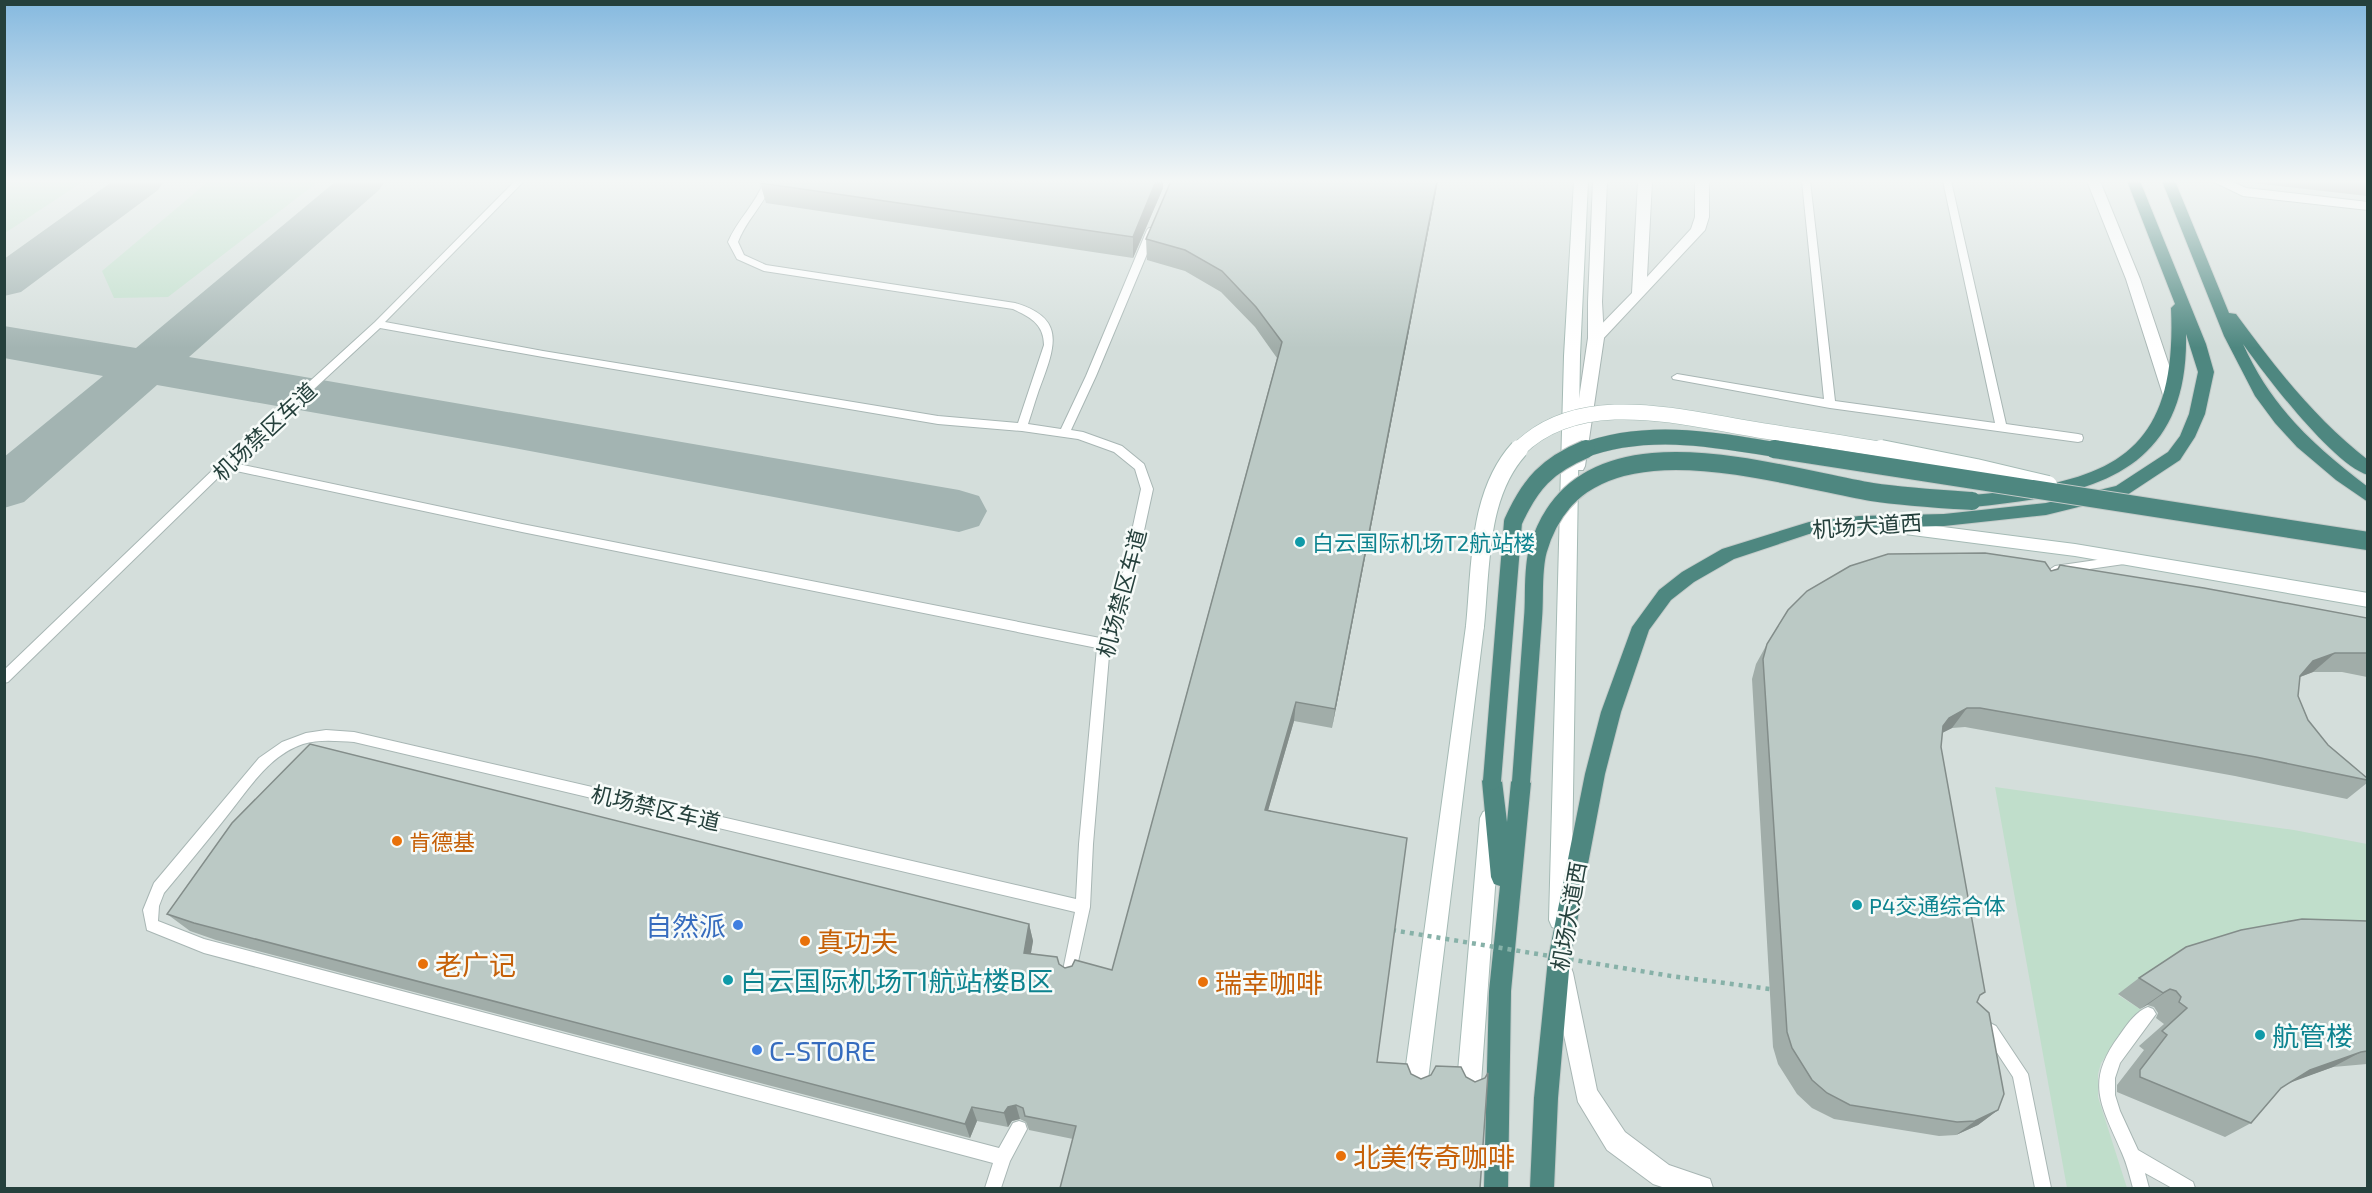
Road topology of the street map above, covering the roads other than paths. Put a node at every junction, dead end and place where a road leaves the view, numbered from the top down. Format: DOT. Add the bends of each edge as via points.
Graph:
graph roads {
  1 [pos="465,237"];
  2 [pos="735,237"];
  3 [pos="1149,237"];
  4 [pos="1578,237"];
  5 [pos="1599,237"];
  6 [pos="1642,237"];
  7 [pos="1692,237"];
  8 [pos="1812,237"];
  9 [pos="1959,237"];
  10 [pos="2116,237"];
  11 [pos="2155,237"];
  12 [pos="2191,237"];
  13 [pos="2176,291"];
  14 [pos="2214,292"];
  15 [pos="1639,294"];
  16 [pos="378,324"];
  17 [pos="1596,338"];
  18 [pos="1677,377"];
  19 [pos="2171,395"];
  20 [pos="1830,404"];
  21 [pos="1022,427"];
  22 [pos="2001,427"];
  23 [pos="1064,433"];
  24 [pos="2078,438"];
  25 [pos="225,465"];
  26 [pos="2367,469"];
  27 [pos="2367,496"];
  28 [pos="2093,497"];
  29 [pos="1568,516"];
  30 [pos="1859,522"];
  31 [pos="2367,541"];
  32 [pos="2128,559"];
  33 [pos="2042,573"];
  34 [pos="2367,600"];
  35 [pos="1104,644"];
  36 [pos="4,678"];
  37 [pos="1492,781"];
  38 [pos="1083,907"];
  39 [pos="1506,917"];
  40 [pos="1559,959"];
  41 [pos="1069,975"];
  42 [pos="2148,1014"];
  43 [pos="1969,1017"];
  44 [pos="1416,1080"];
  45 [pos="1469,1083"];
  46 [pos="1019,1129"];
  47 [pos="2132,1156"];
  48 [pos="1003,1157"];
  49 [pos="993,1188"];
  50 [pos="1496,1188"];
  51 [pos="1542,1188"];
  52 [pos="1701,1188"];
  53 [pos="2043,1188"];
  54 [pos="2142,1188"];
  55 [pos="2187,1188"];
  1 -- 16 [label="lane, 机场禁区车道"];
  2 -- 21 [label="lane" via="733,242 740,257 764,268 1015,306 1037,315 1051,346"];
  3 -- 23 [label="lane"];
  4 -- 29 [label="main road"];
  5 -- 17 [label="main road"];
  6 -- 15 [label="main road"];
  7 -- 15 [label="main road"];
  8 -- 20 [label="lane"];
  9 -- 22 [label="lane"];
  10 -- 19 [label="main road"];
  11 -- 13 [label="highway, 机场大道西"];
  12 -- 14 [label="highway"];
  13 -- 19 [label="highway" via="2180,343"];
  13 -- 30 [label="highway, 机场大道西" via="2206,372 2197,414 2174,456 2121,491 2046,509 1944,520"];
  14 -- 26 [label="highway" via="2292,398"];
  14 -- 27 [label="highway" via="2237,350 2271,407 2326,464"];
  15 -- 17 [label="main road"];
  16 -- 21 [label="lane, 机场禁区车道" via="938,420"];
  16 -- 25 [label="lane, 机场禁区车道"];
  17 -- 29 [label="main road"];
  18 -- 20 [label="lane"];
  19 -- 39 [label="highway, bridge" via="2155,433 2135,454 2105,473 2048,492 1972,501 1921,498 1675,459 1617,467 1583,483 1556,509 1544,528 1538,551 1521,782"];
  20 -- 22 [label="lane"];
  21 -- 23 [label="lane, 机场禁区车道"];
  22 -- 24 [label="lane"];
  23 -- 35 [label="lane, 机场禁区车道" via="1118,449 1140,467 1144,478 1146,496 1125,591"];
  25 -- 35 [label="lane"];
  25 -- 36 [label="lane, 机场禁区车道"];
  28 -- 31 [label="highway, bridge"];
  28 -- 37 [label="highway, bridge" via="1670,435 1617,438 1581,450 1545,471 1526,494 1513,522"];
  28 -- 44 [label="main road, bridge" via="1894,451 1655,415 1589,416 1554,425 1532,438 1499,476 1488,521"];
  29 -- 40 [label="main road"];
  30 -- 32 [label="main road"];
  30 -- 40 [label="highway, 机场大道西" via="1809,528 1728,554 1665,595 1641,627 1611,712 1595,774"];
  32 -- 33 [label="lane"];
  32 -- 34 [label="main road"];
  35 -- 38 [label="lane, 机场禁区车道"];
  37 -- 39 [label="highway"];
  37 -- 45 [label="main road"];
  38 -- 41 [label="lane"];
  38 -- 48 [label="lane, 机场禁区车道" via="336,735 314,736 279,750 256,771 159,888 151,903 152,925 204,946"];
  39 -- 50 [label="highway" via="1500,991"];
  40 -- 51 [label="highway, 机场大道西"];
  40 -- 52 [label="main road" via="1586,1094 1616,1141 1662,1175"];
  42 -- 47 [label="lane" via="2128,1035 2110,1067 2105,1089"];
  43 -- 53 [label="lane" via="1991,1031 2020,1074"];
  46 -- 48 [label="lane"];
  47 -- 54 [label="lane"];
  47 -- 55 [label="lane"];
  48 -- 49 [label="lane"];
}
